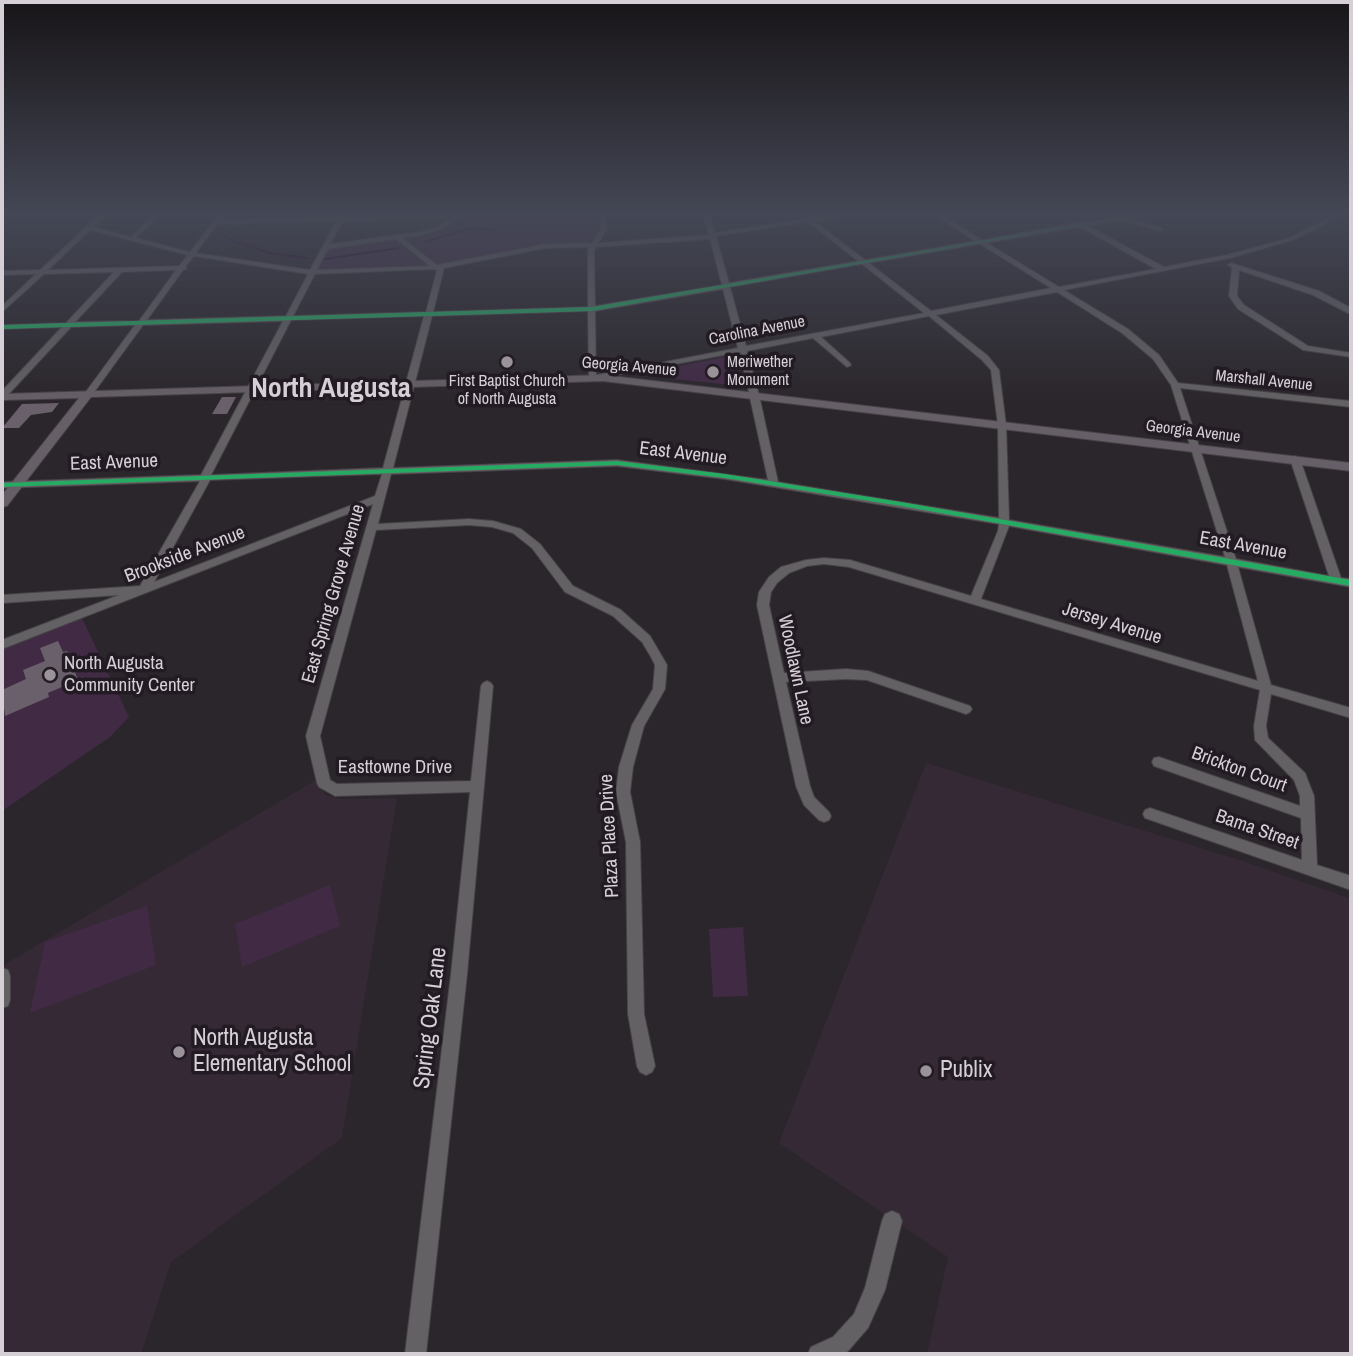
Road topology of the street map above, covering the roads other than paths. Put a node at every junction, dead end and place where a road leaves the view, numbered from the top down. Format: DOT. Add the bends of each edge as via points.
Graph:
graph roads {
  1 [pos="35,279"];
  2 [pos="111,279"];
  3 [pos="175,279"];
  4 [pos="308,279"];
  5 [pos="437,279"];
  6 [pos="592,279"];
  7 [pos="724,279"];
  8 [pos="763,279"];
  9 [pos="886,279"];
  10 [pos="1039,279"];
  11 [pos="1110,279"];
  12 [pos="1235,279"];
  13 [pos="1274,279"];
  14 [pos="726,286"];
  15 [pos="1055,289"];
  16 [pos="592,309"];
  17 [pos="2,310"];
  18 [pos="1351,311"];
  19 [pos="929,313"];
  20 [pos="430,314"];
  21 [pos="287,318"];
  22 [pos="141,323"];
  23 [pos="68,325"];
  24 [pos="2,327"];
  25 [pos="814,335"];
  26 [pos="742,348"];
  27 [pos="1351,355"];
  28 [pos="847,365"];
  29 [pos="592,378"];
  30 [pos="409,383"];
  31 [pos="1175,384"];
  32 [pos="250,388"];
  33 [pos="89,393"];
  34 [pos="755,395"];
  35 [pos="2,396"];
  36 [pos="1351,404"];
  37 [pos="1002,425"];
  38 [pos="1195,448"];
  39 [pos="1295,459"];
  40 [pos="1351,465"];
  41 [pos="388,469"];
  42 [pos="205,477"];
  43 [pos="774,484"];
  44 [pos="2,485"];
  45 [pos="16,485"];
  46 [pos="380,498"];
  47 [pos="2,503"];
  48 [pos="1004,523"];
  49 [pos="372,527"];
  50 [pos="1232,562"];
  51 [pos="864,568"];
  52 [pos="1336,580"];
  53 [pos="1351,583"];
  54 [pos="144,590"];
  55 [pos="2,599"];
  56 [pos="975,601"];
  57 [pos="2,645"];
  58 [pos="779,678"];
  59 [pos="487,686"];
  60 [pos="1266,689"];
  61 [pos="966,709"];
  62 [pos="1351,713"];
  63 [pos="1159,762"];
  64 [pos="321,773"];
  65 [pos="478,786"];
  66 [pos="1150,814"];
  67 [pos="1306,814"];
  68 [pos="824,816"];
  69 [pos="1310,869"];
  70 [pos="1351,883"];
  71 [pos="2,976"];
  72 [pos="2,1000"];
  73 [pos="646,1066"];
  74 [pos="892,1221"];
  75 [pos="415,1354"];
  76 [pos="818,1354"];
  1 -- 17 [label="street"];
  2 -- 23 [label="street"];
  3 -- 22 [label="street"];
  4 -- 21 [label="street"];
  5 -- 20 [label="street, East Spring Grove Avenue"];
  6 -- 16 [label="street"];
  7 -- 14 [label="street"];
  8 -- 14 [label="street"];
  9 -- 19 [label="street"];
  10 -- 15 [label="street"];
  11 -- 15 [label="street, Carolina Avenue"];
  12 -- 27 [label="street" via="1233,296 1241,307 1303,346"];
  13 -- 18 [label="street"];
  14 -- 16 [label="street"];
  14 -- 26 [label="street"];
  15 -- 19 [label="street, Carolina Avenue"];
  15 -- 31 [label="street" via="1142,344"];
  16 -- 20 [label="street"];
  16 -- 29 [label="street"];
  19 -- 25 [label="street, Carolina Avenue"];
  19 -- 37 [label="street" via="993,366"];
  20 -- 21 [label="street"];
  20 -- 30 [label="street, East Spring Grove Avenue"];
  21 -- 22 [label="street"];
  21 -- 32 [label="street"];
  22 -- 23 [label="street"];
  22 -- 33 [label="street"];
  23 -- 24 [label="street"];
  23 -- 35 [label="street"];
  25 -- 26 [label="street, Carolina Avenue"];
  25 -- 28 [label="street"];
  26 -- 29 [label="street, Carolina Avenue"];
  26 -- 34 [label="street"];
  29 -- 30 [label="main road, Georgia Avenue"];
  29 -- 34 [label="main road, Georgia Avenue"];
  30 -- 32 [label="main road, Georgia Avenue"];
  30 -- 41 [label="street, East Spring Grove Avenue"];
  31 -- 36 [label="street, Marshall Avenue"];
  31 -- 38 [label="street"];
  32 -- 33 [label="main road, Georgia Avenue"];
  32 -- 42 [label="street"];
  33 -- 35 [label="main road, Georgia Avenue"];
  33 -- 45 [label="main road"];
  34 -- 37 [label="main road, Georgia Avenue"];
  34 -- 43 [label="street"];
  37 -- 38 [label="main road, Georgia Avenue"];
  37 -- 48 [label="street"];
  38 -- 39 [label="main road, Georgia Avenue"];
  38 -- 50 [label="street"];
  39 -- 40 [label="main road, Georgia Avenue"];
  39 -- 52 [label="street"];
  41 -- 42 [label="street, East Avenue"];
  41 -- 43 [label="street, East Avenue" via="617,463"];
  41 -- 46 [label="street, East Spring Grove Avenue"];
  42 -- 45 [label="street, East Avenue"];
  42 -- 54 [label="street"];
  43 -- 48 [label="street, East Avenue"];
  44 -- 45 [label="street, East Avenue"];
  45 -- 47 [label="main road"];
  46 -- 49 [label="street, East Spring Grove Avenue"];
  46 -- 54 [label="street, Brookside Avenue"];
  48 -- 50 [label="street, East Avenue"];
  48 -- 56 [label="street"];
  49 -- 64 [label="street, East Spring Grove Avenue" via="313,736"];
  49 -- 73 [label="street, Plaza Place Drive" via="469,522 517,531 536,546 569,589 617,612 657,656 659,689 638,725 623,792 633,842 636,1014"];
  50 -- 52 [label="street, East Avenue"];
  50 -- 60 [label="street"];
  51 -- 56 [label="street, Jersey Avenue"];
  51 -- 58 [label="street, Woodlawn Lane" via="806,563 785,570 769,585 764,605"];
  52 -- 53 [label="street, East Avenue"];
  54 -- 55 [label="street"];
  54 -- 57 [label="street, Brookside Avenue"];
  56 -- 60 [label="street, Jersey Avenue"];
  58 -- 61 [label="street" via="868,676"];
  58 -- 68 [label="street, Woodlawn Lane" via="805,794"];
  59 -- 65 [label="street, Spring Oak Lane"];
  60 -- 62 [label="street, Jersey Avenue"];
  60 -- 67 [label="street" via="1262,740 1300,777 1307,796"];
  63 -- 67 [label="street, Brickton Court"];
  64 -- 65 [label="street, Easttowne Drive" via="326,785 341,791"];
  65 -- 75 [label="street, Spring Oak Lane"];
  66 -- 69 [label="street, Bama Street"];
  67 -- 69 [label="street"];
  69 -- 70 [label="street, Bama Street"];
  71 -- 72 [label="street"];
  74 -- 76 [label="street" via="869,1306 840,1345"];
}
